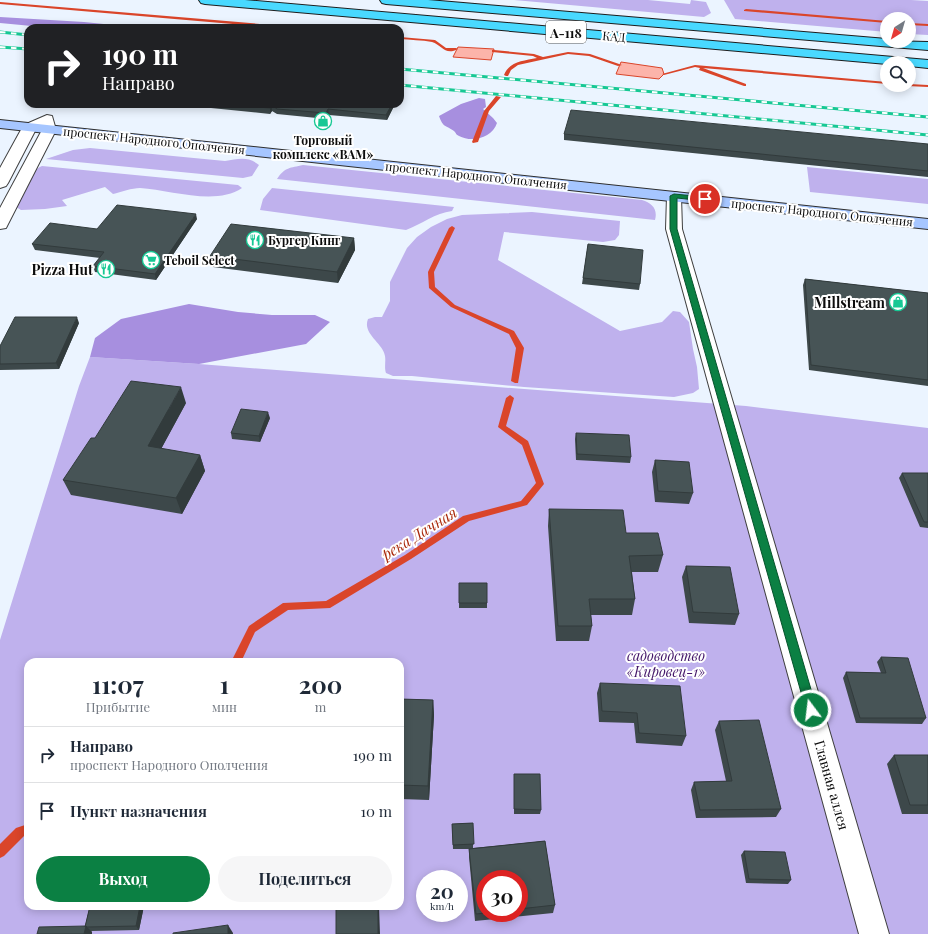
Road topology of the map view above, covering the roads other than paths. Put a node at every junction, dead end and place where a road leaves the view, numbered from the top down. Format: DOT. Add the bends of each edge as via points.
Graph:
graph roads {
  1 [pos="205,0"];
  2 [pos="386,0"];
  3 [pos="928,46"];
  4 [pos="928,64"];
  5 [pos="0,114"];
  6 [pos="0,124"];
  7 [pos="48,124"];
  8 [pos="29,128"];
  9 [pos="0,183"];
  10 [pos="674,196"];
  11 [pos="928,212"];
  12 [pos="0,224"];
  13 [pos="928,224"];
  14 [pos="874,934"];
  1 -- 4 [label="highway, КАД / А-118"];
  2 -- 3 [label="highway, КАД / А-118"];
  5 -- 7 [label="main road, проспект Народного Ополчения"];
  6 -- 8 [label="main road, проспект Народного Ополчения"];
  7 -- 8 [label="main road, проспект Народного Ополчения"];
  7 -- 10 [label="main road, проспект Народного Ополчения"];
  7 -- 11 [label="main road, проспект Народного Ополчения"];
  7 -- 12 [label="street"];
  8 -- 9 [label="street"];
  10 -- 13 [label="main road, проспект Народного Ополчения"];
  10 -- 14 [label="street, Главная аллея" via="674,229"];
}
